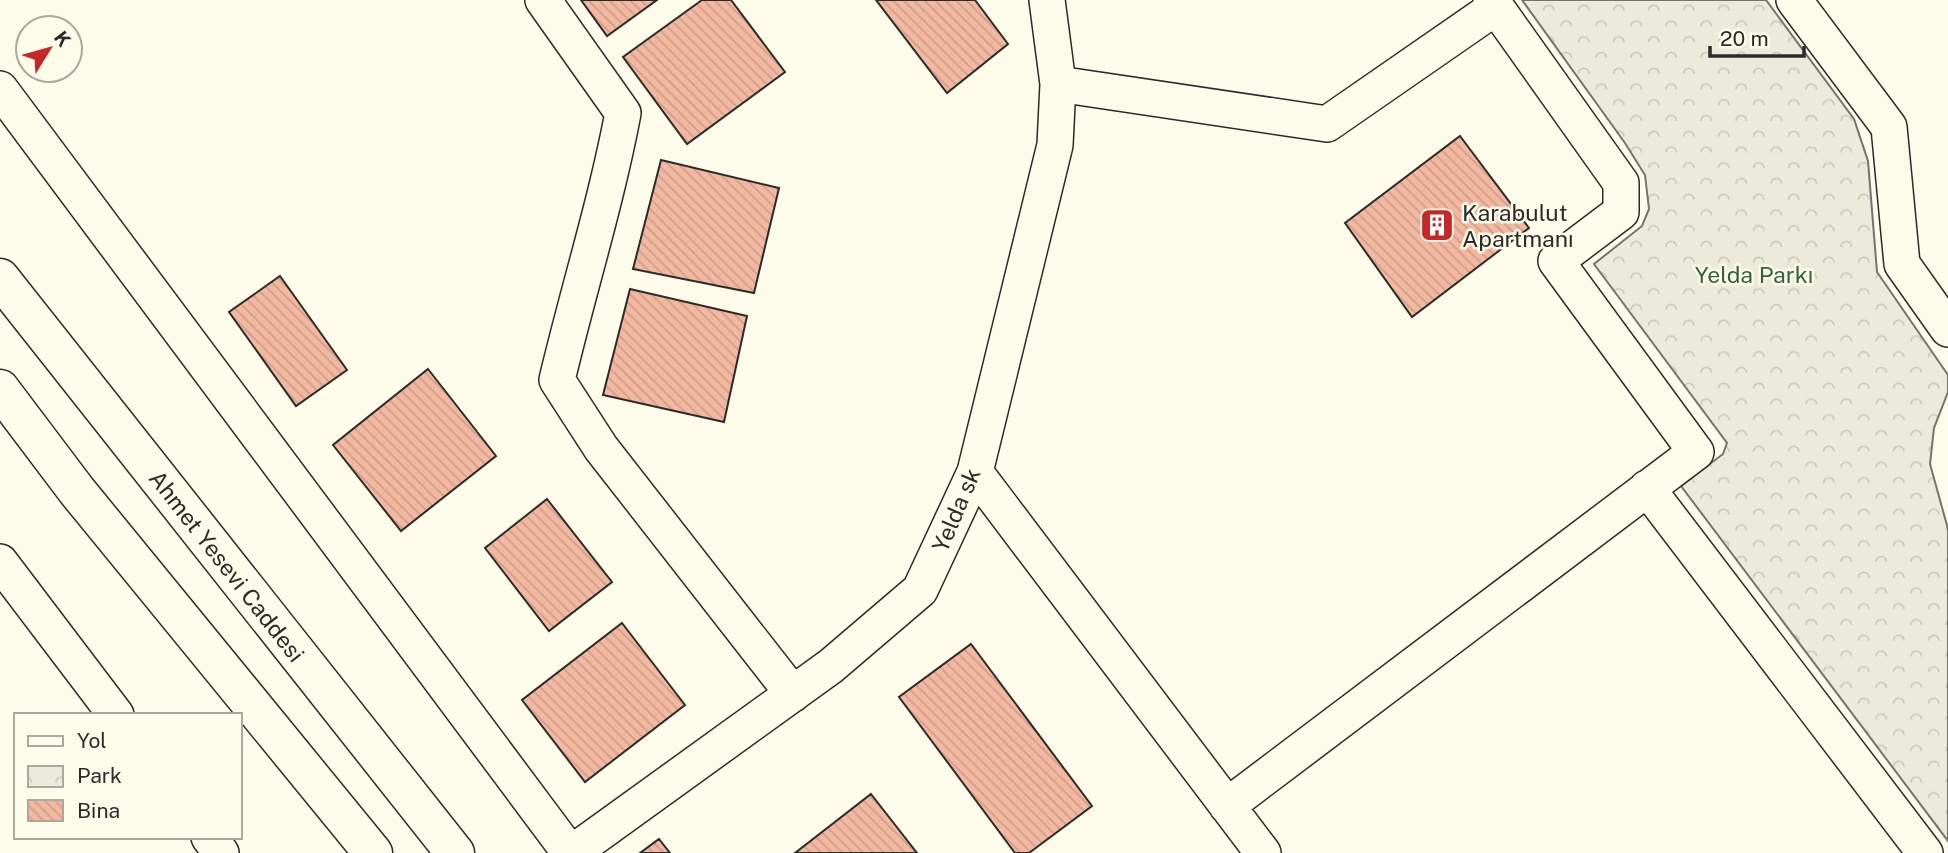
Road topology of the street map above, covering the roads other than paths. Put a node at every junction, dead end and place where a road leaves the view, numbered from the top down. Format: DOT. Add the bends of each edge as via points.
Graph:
graph roads {
  1 [pos="543,0"];
  2 [pos="1047,0"];
  3 [pos="1794,0"];
  4 [pos="1493,4"];
  5 [pos="1058,84"];
  6 [pos="0,89"];
  7 [pos="0,278"];
  8 [pos="1948,330"];
  9 [pos="0,389"];
  10 [pos="975,472"];
  11 [pos="1647,488"];
  12 [pos="0,562"];
  13 [pos="793,694"];
  14 [pos="114,713"];
  15 [pos="1227,806"];
  16 [pos="373,853"];
  17 [pos="455,853"];
  18 [pos="571,853"];
  19 [pos="1263,853"];
  20 [pos="1925,853"];
  1 -- 13 [label="street" via="623,113 611,177 557,380 601,448"];
  2 -- 5 [label="street, Yelda sk"];
  3 -- 8 [label="street" via="1889,127 1902,264"];
  4 -- 5 [label="street" via="1327,124"];
  4 -- 11 [label="street" via="1622,183 1621,212 1556,261 1696,452"];
  5 -- 10 [label="street, Yelda sk" via="1055,145"];
  6 -- 18 [label="street"];
  7 -- 17 [label="main road, Ahmet Yesevi Caddesi"];
  9 -- 16 [label="main road" via="77,491"];
  10 -- 13 [label="street, Yelda sk" via="920,590"];
  10 -- 15 [label="street"];
  11 -- 15 [label="street"];
  11 -- 20 [label="street"];
  12 -- 14 [label="street"];
  13 -- 18 [label="street, Yelda sk"];
  15 -- 19 [label="street"];
}
